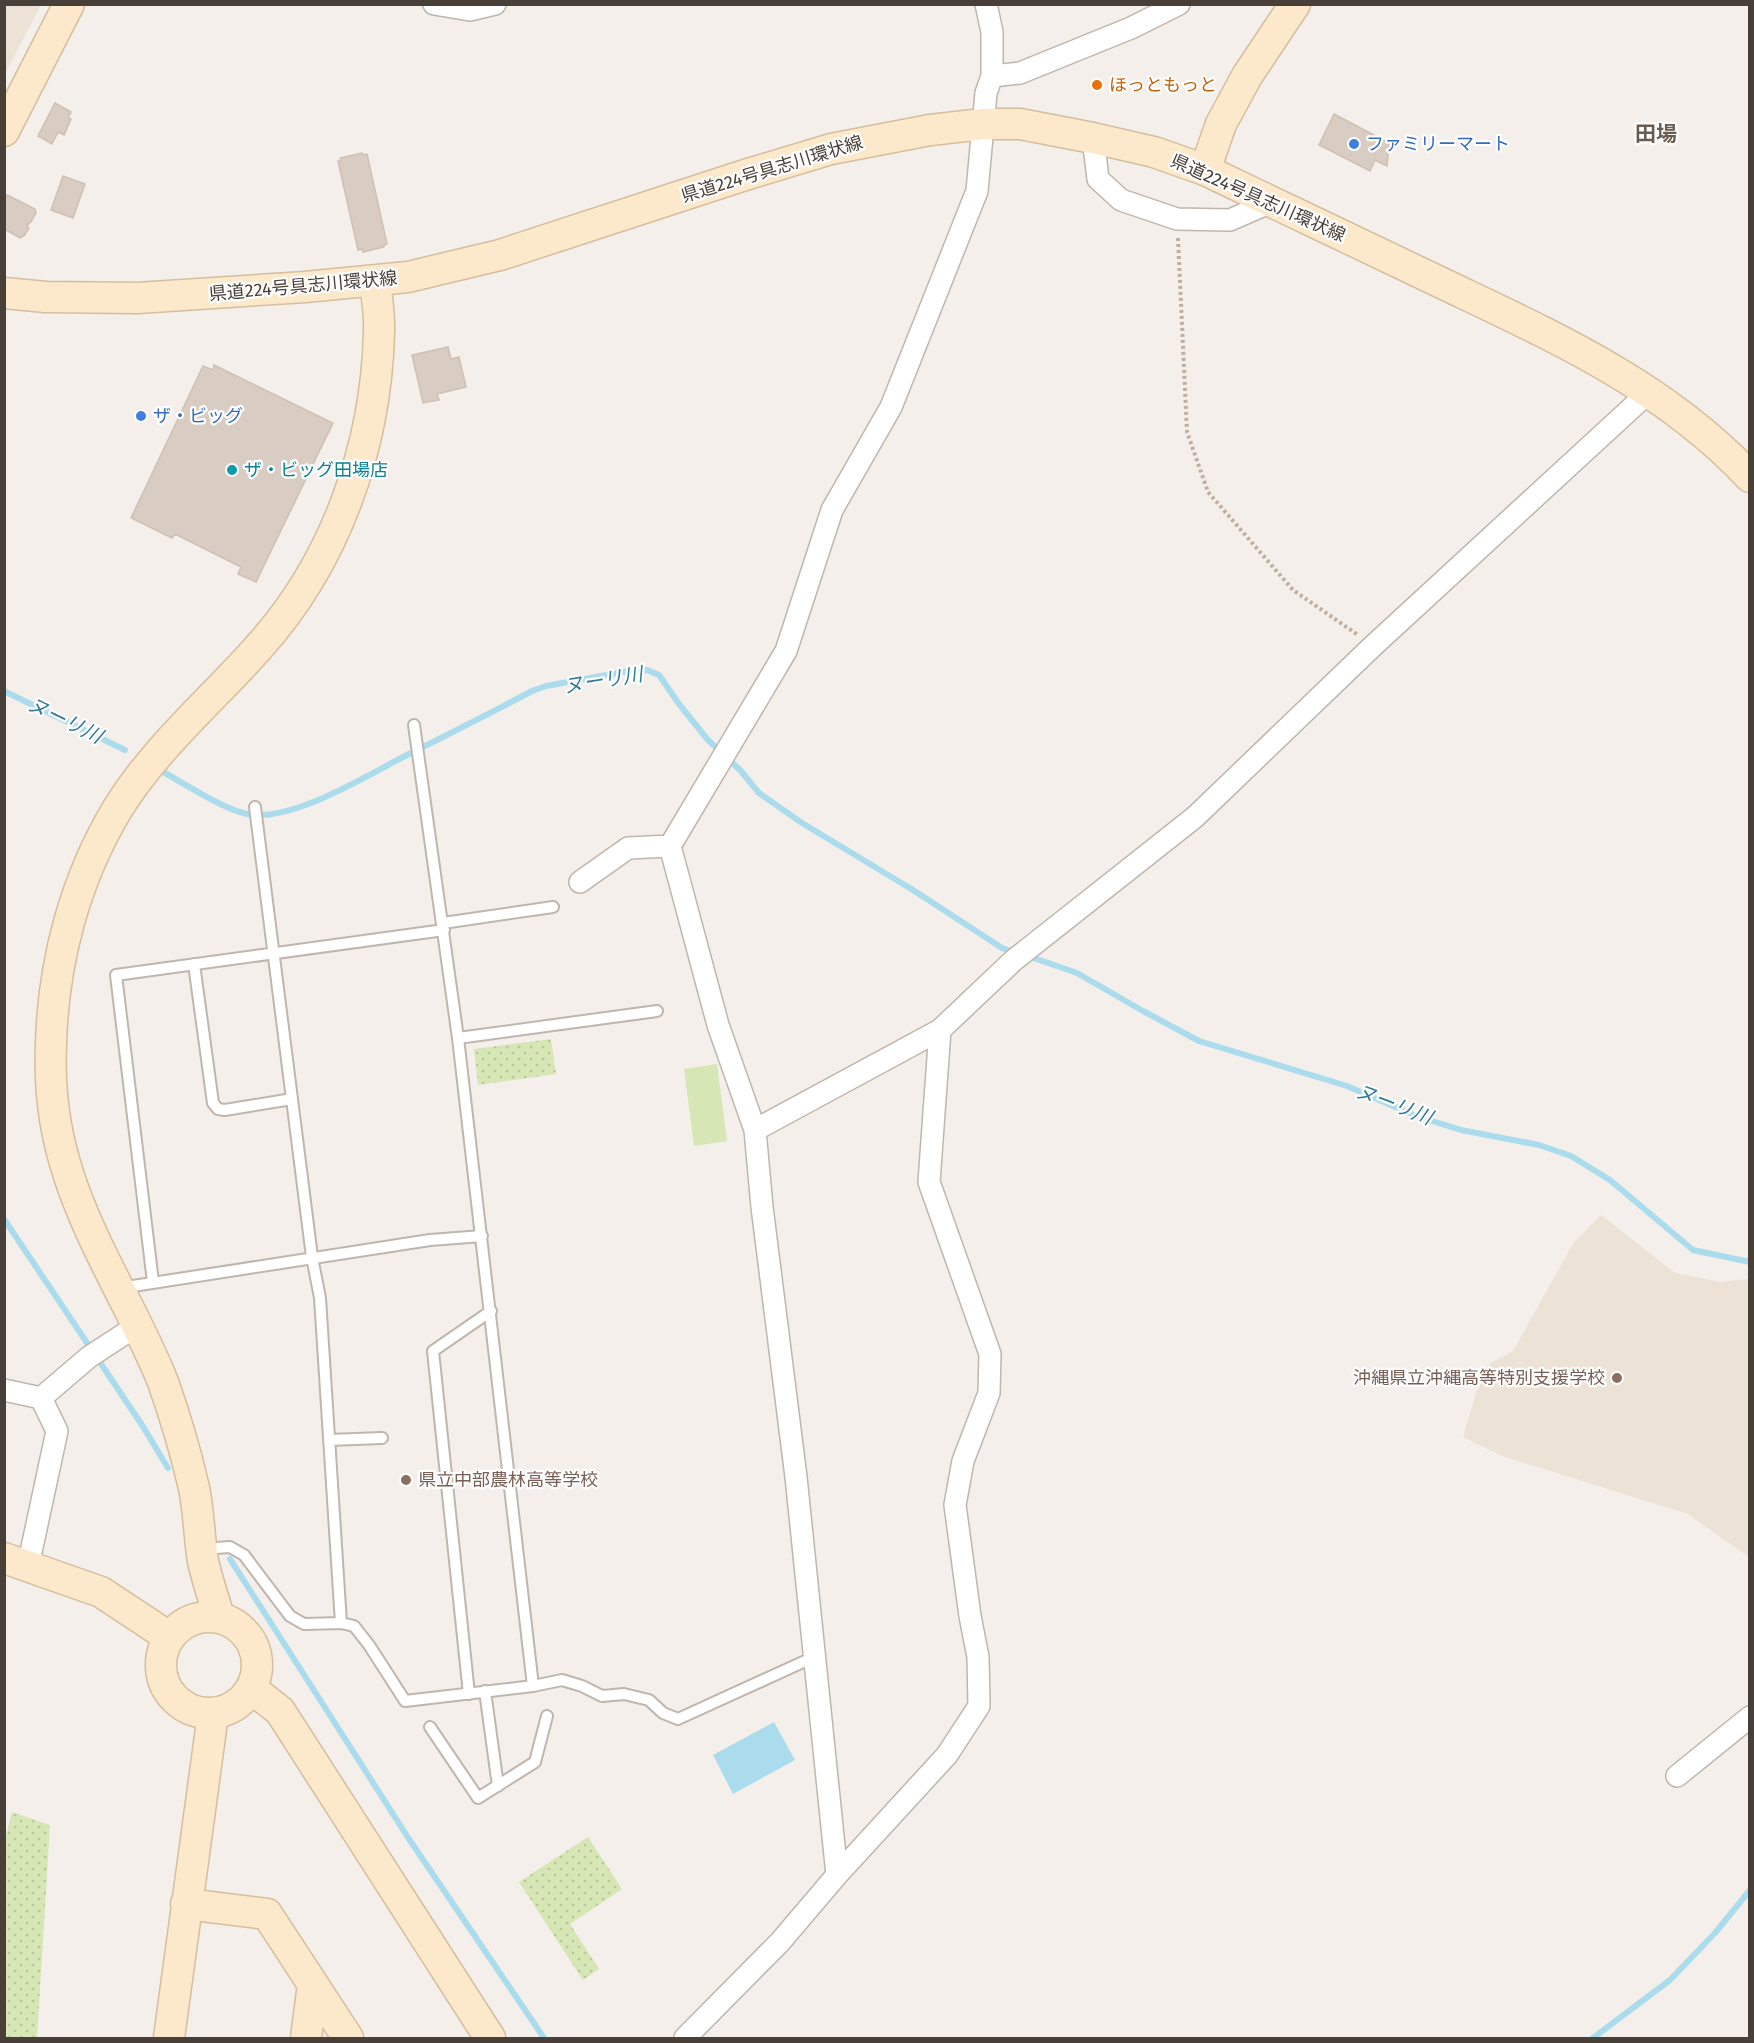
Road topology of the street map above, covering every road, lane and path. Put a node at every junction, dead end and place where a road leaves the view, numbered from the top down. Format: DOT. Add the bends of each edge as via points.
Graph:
graph roads {
  1 [pos="69,4"];
  2 [pos="434,4"];
  3 [pos="495,4"];
  4 [pos="986,4"];
  5 [pos="1179,4"];
  6 [pos="1295,4"];
  7 [pos="992,76"];
  8 [pos="983,124"];
  9 [pos="4,131"];
  10 [pos="1093,138"];
  11 [pos="1205,170"];
  12 [pos="1271,202"];
  13 [pos="1177,219"];
  14 [pos="375,282"];
  15 [pos="4,293"];
  16 [pos="1649,392"];
  17 [pos="1749,477"];
  18 [pos="1374,645"];
  19 [pos="414,725"];
  20 [pos="255,807"];
  21 [pos="670,846"];
  22 [pos="580,882"];
  23 [pos="554,907"];
  24 [pos="444,927"];
  25 [pos="274,953"];
  26 [pos="194,964"];
  27 [pos="657,1011"];
  28 [pos="940,1030"];
  29 [pos="458,1038"];
  30 [pos="292,1099"];
  31 [pos="754,1130"];
  32 [pos="482,1236"];
  33 [pos="312,1257"];
  34 [pos="153,1282"];
  35 [pos="119,1288"];
  36 [pos="491,1311"];
  37 [pos="138,1325"];
  38 [pos="4,1390"];
  39 [pos="41,1398"];
  40 [pos="382,1438"];
  41 [pos="329,1440"];
  42 [pos="202,1549"];
  43 [pos="16,1562"];
  44 [pos="219,1617"];
  45 [pos="341,1623"];
  46 [pos="169,1637"];
  47 [pos="814,1657"];
  48 [pos="533,1686"];
  49 [pos="252,1689"];
  50 [pos="485,1692"];
  51 [pos="470,1694"];
  52 [pos="213,1714"];
  53 [pos="547,1716"];
  54 [pos="1749,1717"];
  55 [pos="430,1727"];
  56 [pos="1677,1776"];
  57 [pos="498,1786"];
  58 [pos="837,1875"];
  59 [pos="186,1904"];
  60 [pos="313,1984"];
  61 [pos="169,2038"];
  62 [pos="306,2038"];
  63 [pos="348,2038"];
  64 [pos="490,2038"];
  65 [pos="685,2038"];
  1 -- 9 [label="street"];
  2 -- 3 [label="street" via="470,10"];
  4 -- 7 [label="street" via="992,32"];
  5 -- 7 [label="street" via="1020,73"];
  6 -- 11 [label="street" via="1247,76 1221,124"];
  7 -- 8 [label="street"];
  8 -- 10 [label="street, 県道224号具志川環状線" via="1020,124"];
  8 -- 14 [label="street, 県道224号具志川環状線" via="831,149 500,255"];
  8 -- 21 [label="street" via="977,191 891,407 832,510 786,651"];
  10 -- 11 [label="street, 県道224号具志川環状線" via="1154,152"];
  10 -- 13 [label="street" via="1098,179 1121,200"];
  11 -- 12 [label="street, 県道224号具志川環状線"];
  12 -- 13 [label="street" via="1230,220"];
  12 -- 16 [label="street, 県道224号具志川環状線" via="1511,316"];
  13 -- 18 [label="path" via="1186,432 1208,492 1293,590"];
  14 -- 15 [label="street, 県道224号具志川環状線" via="137,298"];
  14 -- 35 [label="street" via="380,329 369,418 338,525 318,564 260,647 165,745 124,800 97,846 69,922 53,1006 51,1086 68,1174"];
  16 -- 17 [label="street, 県道224号具志川環状線" via="1724,449"];
  16 -- 18 [label="street"];
  18 -- 28 [label="street" via="1195,816 1014,960"];
  19 -- 24 [label="lane"];
  20 -- 25 [label="lane"];
  21 -- 22 [label="street" via="628,848"];
  21 -- 31 [label="street" via="718,1025"];
  23 -- 24 [label="lane"];
  24 -- 25 [label="lane"];
  24 -- 29 [label="lane"];
  25 -- 26 [label="lane"];
  25 -- 30 [label="lane"];
  26 -- 30 [label="lane" via="213,1103 225,1110"];
  26 -- 34 [label="lane" via="116,975"];
  27 -- 29 [label="lane"];
  28 -- 31 [label="street"];
  28 -- 58 [label="street" via="929,1182 990,1354 989,1393 963,1461 955,1505 978,1657 979,1706 947,1755"];
  29 -- 32 [label="lane"];
  30 -- 33 [label="lane"];
  31 -- 47 [label="street"];
  32 -- 33 [label="lane"];
  32 -- 36 [label="lane"];
  33 -- 34 [label="lane"];
  33 -- 41 [label="lane" via="320,1298"];
  34 -- 35 [label="lane"];
  35 -- 37 [label="street"];
  36 -- 48 [label="lane"];
  36 -- 51 [label="lane" via="433,1351"];
  37 -- 39 [label="street" via="89,1358"];
  37 -- 42 [label="street" via="180,1436 194,1489"];
  38 -- 39 [label="street"];
  39 -- 43 [label="street" via="57,1431"];
  40 -- 41 [label="lane"];
  41 -- 45 [label="lane"];
  42 -- 44 [label="street"];
  42 -- 45 [label="lane" via="230,1547 244,1555 290,1616 304,1624"];
  43 -- 46 [label="street" via="101,1592"];
  44 -- 46 [label="street" via="191,1619"];
  44 -- 49 [label="street" via="245,1632 253,1645 257,1675"];
  45 -- 51 [label="lane" via="354,1626 405,1701"];
  46 -- 52 [label="street" via="160,1666 171,1696 197,1713"];
  47 -- 48 [label="lane" via="678,1719 663,1713 649,1700 624,1694 602,1696 562,1680"];
  47 -- 58 [label="street"];
  48 -- 50 [label="lane"];
  49 -- 52 [label="street" via="228,1710"];
  49 -- 64 [label="street" via="280,1711"];
  50 -- 51 [label="lane"];
  50 -- 57 [label="lane"];
  52 -- 59 [label="street"];
  53 -- 57 [label="lane" via="536,1762"];
  54 -- 56 [label="street"];
  55 -- 57 [label="lane" via="478,1798"];
  58 -- 65 [label="street" via="780,1942"];
  59 -- 60 [label="street" via="267,1914"];
  59 -- 61 [label="street"];
  60 -- 62 [label="street"];
  60 -- 63 [label="street"];
}
